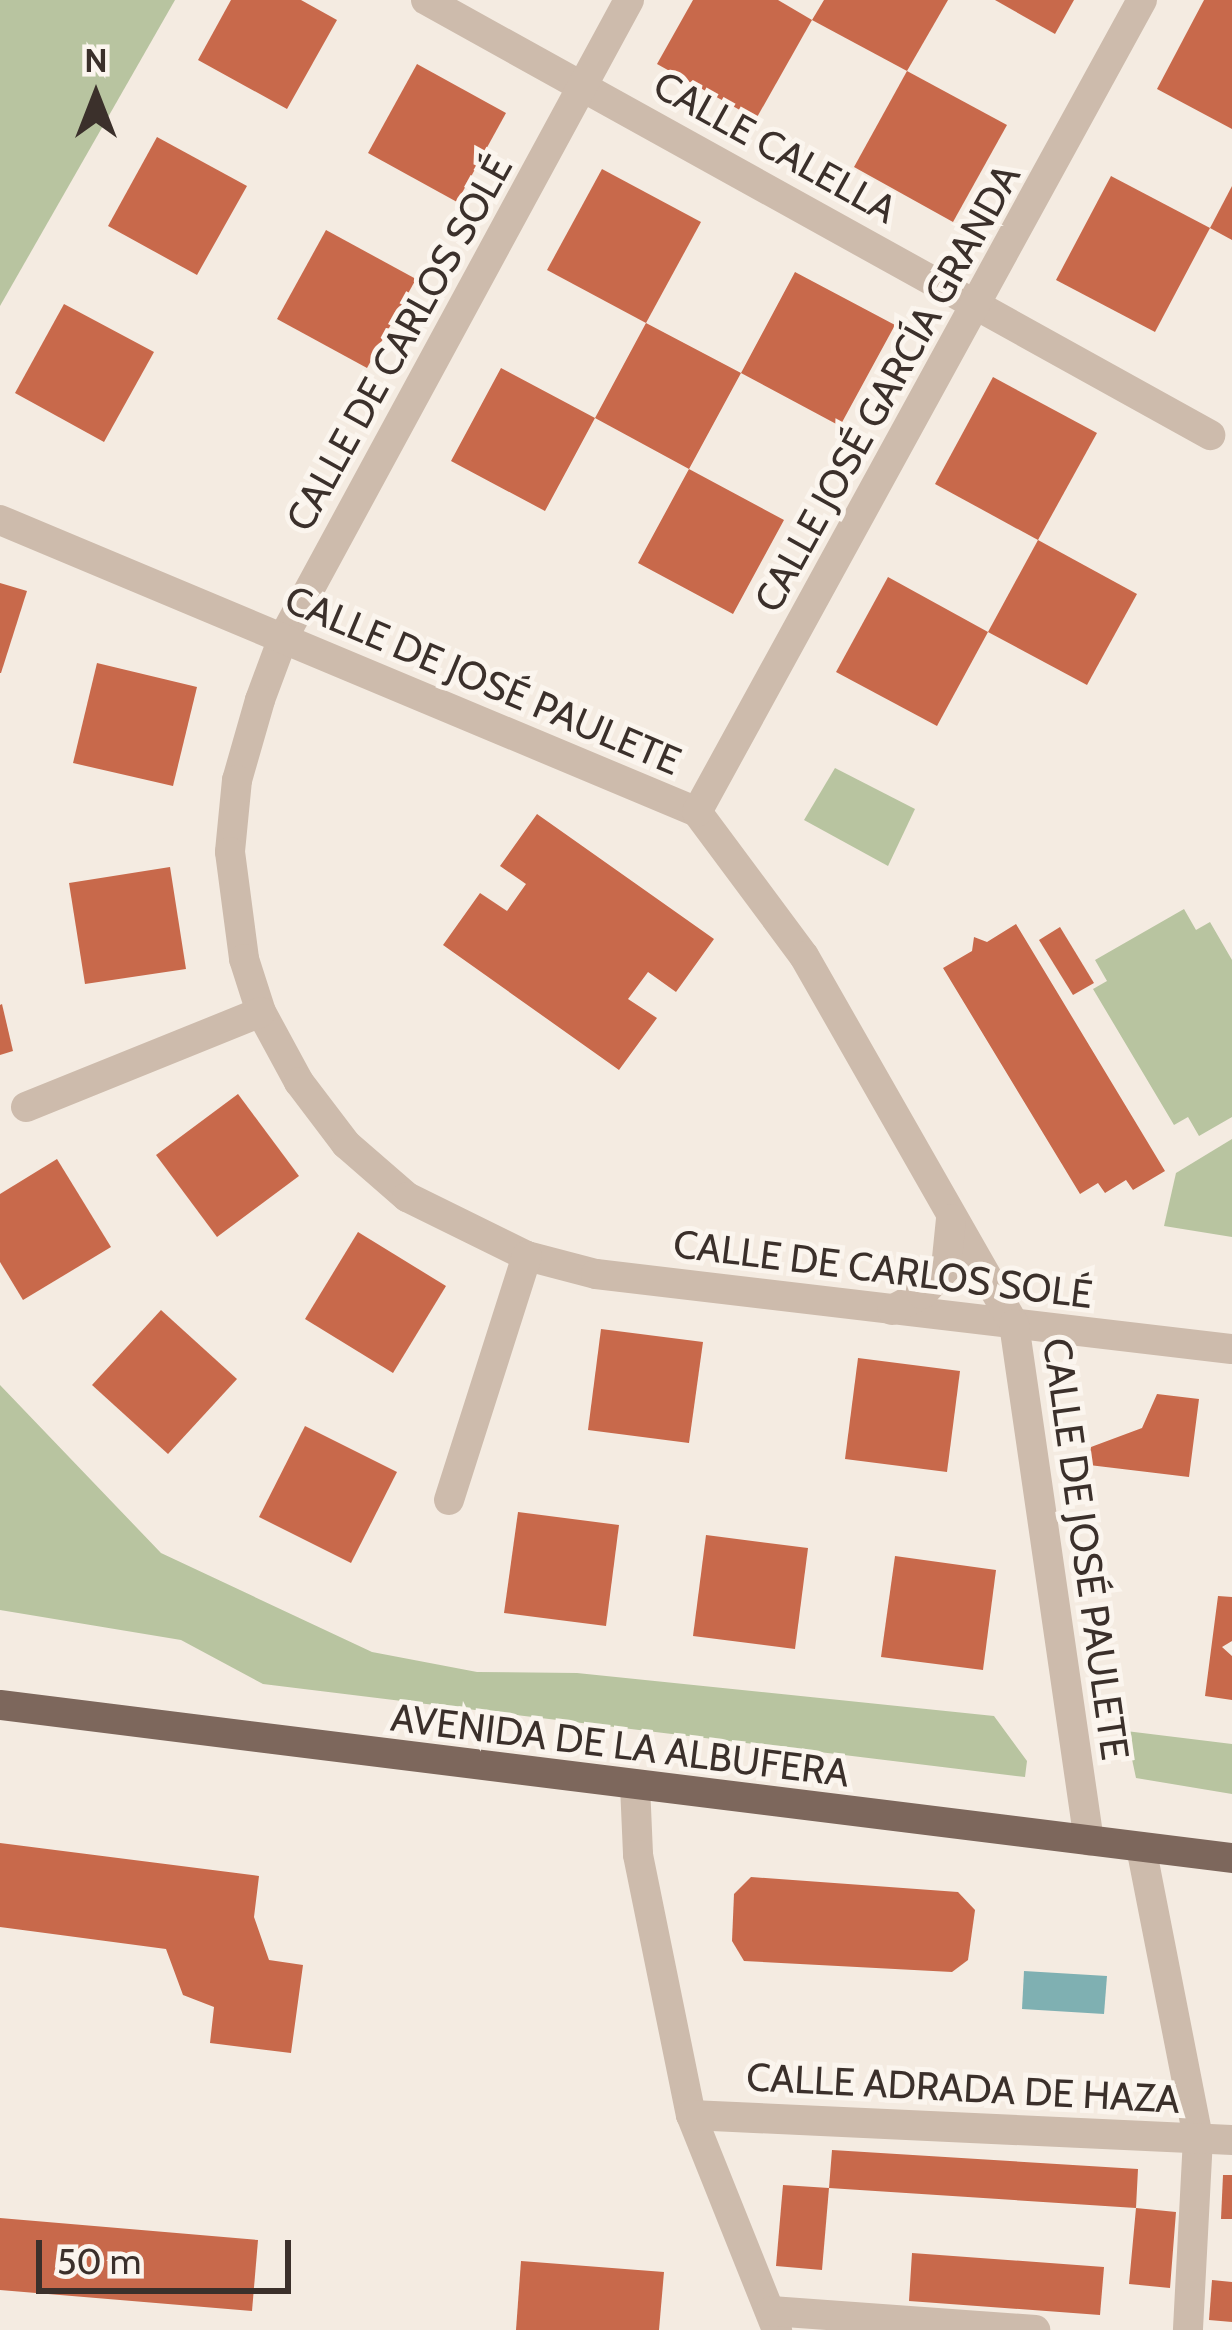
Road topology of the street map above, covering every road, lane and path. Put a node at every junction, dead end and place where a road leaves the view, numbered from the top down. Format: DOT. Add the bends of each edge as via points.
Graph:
graph roads {
  1 [pos="426,0"];
  2 [pos="629,0"];
  3 [pos="1142,0"];
  4 [pos="583,86"];
  5 [pos="979,304"];
  6 [pos="1210,435"];
  7 [pos="0,520"];
  8 [pos="283,638"];
  9 [pos="697,812"];
  10 [pos="261,1012"];
  11 [pos="26,1107"];
  12 [pos="951,1213"];
  13 [pos="527,1256"];
  14 [pos="892,1310"];
  15 [pos="1014,1324"];
  16 [pos="1232,1349"];
  17 [pos="449,1500"];
  18 [pos="0,1705"];
  19 [pos="634,1785"];
  20 [pos="1089,1841"];
  21 [pos="1141,1847"];
  22 [pos="1232,1858"];
  23 [pos="691,2115"];
  24 [pos="1198,2138"];
  25 [pos="1232,2140"];
  26 [pos="774,2321"];
  27 [pos="1035,2330"];
  28 [pos="1189,2330"];
  1 -- 4 [label="street, CALLE CALELLA"];
  2 -- 4 [label="street, CALLE DE CARLOS SOLÉ"];
  3 -- 5 [label="street, CALLE JOSÉ GARCÍA GRANDA"];
  4 -- 5 [label="street, CALLE CALELLA"];
  4 -- 8 [label="street, CALLE DE CARLOS SOLÉ"];
  5 -- 6 [label="street, CALLE CALELLA"];
  5 -- 9 [label="street, CALLE JOSÉ GARCÍA GRANDA"];
  7 -- 8 [label="street, CALLE DE JOSÉ PAULETE"];
  8 -- 9 [label="street, CALLE DE JOSÉ PAULETE"];
  8 -- 10 [label="street, CALLE DE CARLOS SOLÉ" via="237,780 230,852 244,959"];
  9 -- 12 [label="street, CALLE DE JOSÉ PAULETE" via="804,956"];
  10 -- 11 [label="street"];
  10 -- 13 [label="street, CALLE DE CARLOS SOLÉ" via="346,1144 407,1197"];
  12 -- 14 [label="street" via="946,1268"];
  12 -- 15 [label="street, CALLE DE JOSÉ PAULETE"];
  13 -- 14 [label="street, CALLE DE CARLOS SOLÉ" via="596,1274"];
  13 -- 17 [label="street"];
  14 -- 15 [label="street, CALLE DE CARLOS SOLÉ"];
  15 -- 16 [label="street, CALLE DE CARLOS SOLÉ"];
  15 -- 20 [label="street, CALLE DE JOSÉ PAULETE"];
  18 -- 19 [label="main road, AVENIDA DE LA ALBUFERA"];
  19 -- 20 [label="main road, AVENIDA DE LA ALBUFERA"];
  19 -- 23 [label="street" via="638,1856"];
  20 -- 21 [label="main road, AVENIDA DE LA ALBUFERA"];
  21 -- 22 [label="main road, AVENIDA DE LA ALBUFERA"];
  21 -- 24 [label="street"];
  23 -- 24 [label="street, CALLE ADRADA DE HAZA"];
  23 -- 26 [label="street"];
  24 -- 25 [label="street, CALLE ADRADA DE HAZA"];
  24 -- 28 [label="street"];
  26 -- 27 [label="street"];
}
